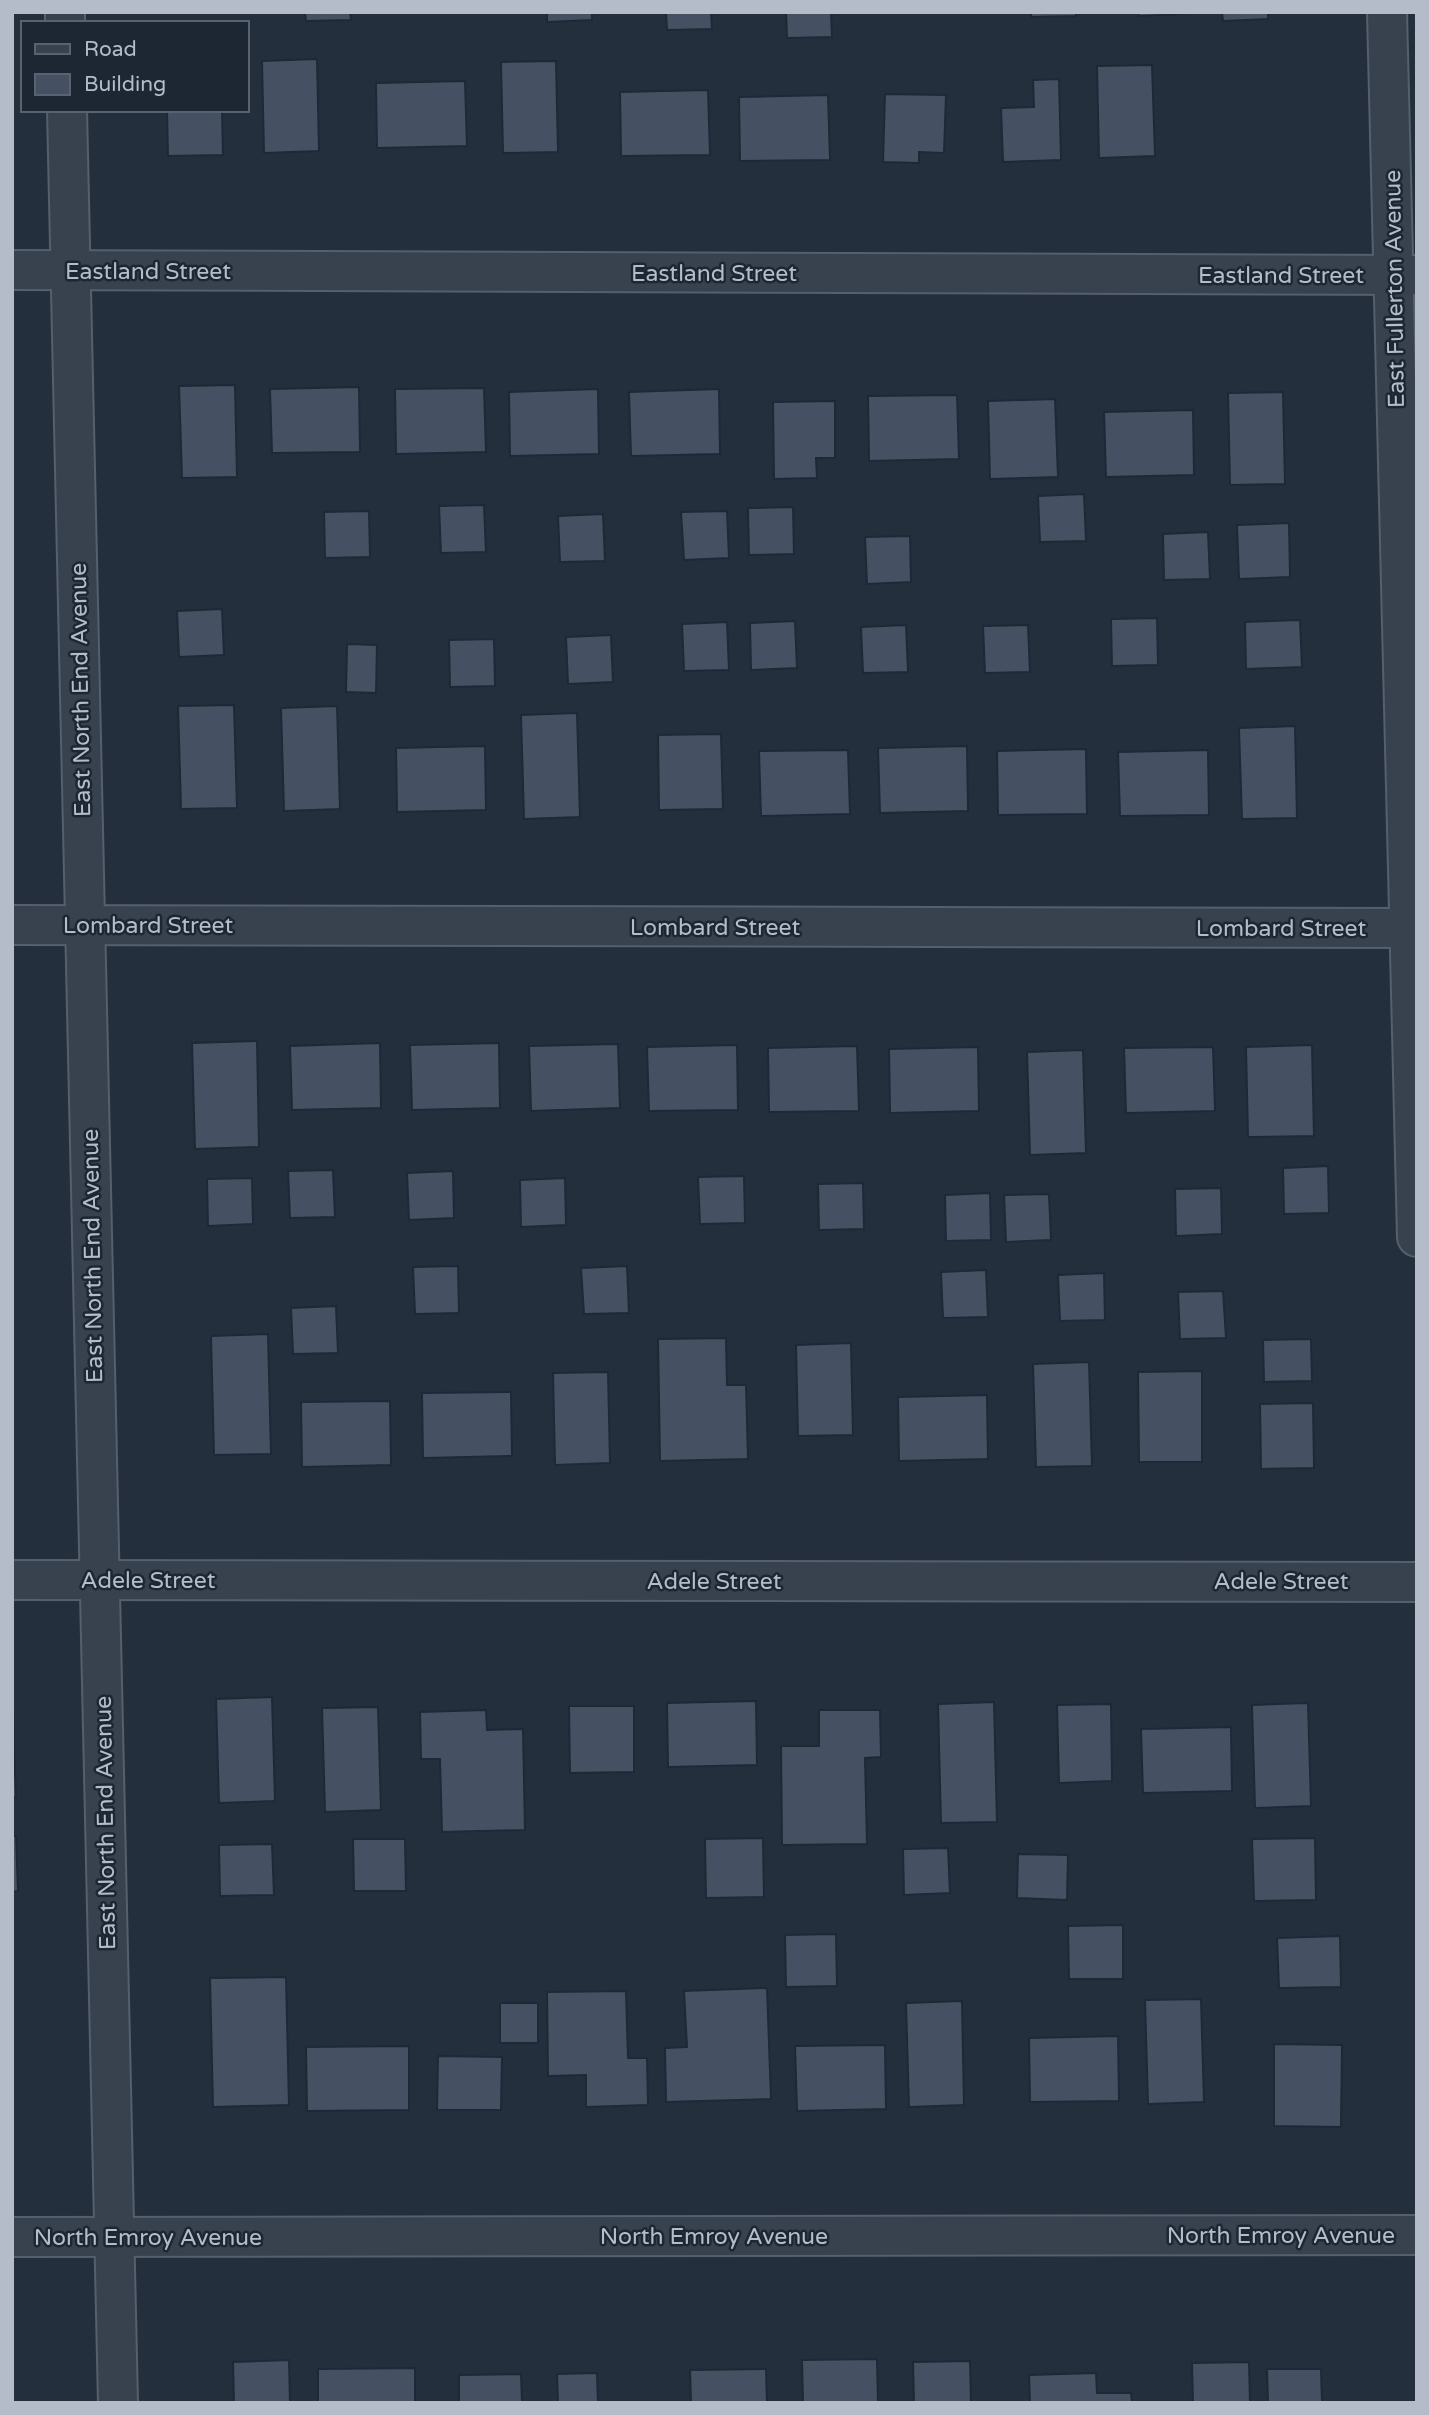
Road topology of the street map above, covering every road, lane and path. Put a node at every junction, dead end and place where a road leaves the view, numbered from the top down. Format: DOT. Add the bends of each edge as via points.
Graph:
graph roads {
  1 [pos="1387,12"];
  2 [pos="67,112"];
  3 [pos="12,270"];
  4 [pos="71,270"];
  5 [pos="1405,275"];
  6 [pos="12,925"];
  7 [pos="85,925"];
  8 [pos="1413,928"];
  9 [pos="1417,1237"];
  10 [pos="12,1580"];
  11 [pos="100,1580"];
  12 [pos="1417,1581"];
  13 [pos="1417,2235"];
  14 [pos="12,2237"];
  15 [pos="114,2238"];
  16 [pos="118,2403"];
  1 -- 5 [label="street, East Fullerton Avenue"];
  2 -- 4 [label="street, East North End Avenue"];
  3 -- 4 [label="street, Eastland Street"];
  4 -- 5 [label="street, Eastland Street"];
  4 -- 7 [label="street, East North End Avenue"];
  5 -- 8 [label="street, East Fullerton Avenue"];
  6 -- 7 [label="street, Lombard Street"];
  7 -- 8 [label="street, Lombard Street"];
  7 -- 11 [label="street, East North End Avenue"];
  8 -- 9 [label="street, East Fullerton Avenue"];
  10 -- 11 [label="street, Adele Street"];
  11 -- 12 [label="street, Adele Street"];
  11 -- 15 [label="street, East North End Avenue"];
  13 -- 15 [label="street, North Emroy Avenue"];
  14 -- 15 [label="street, North Emroy Avenue"];
  15 -- 16 [label="street, East North End Avenue"];
}
